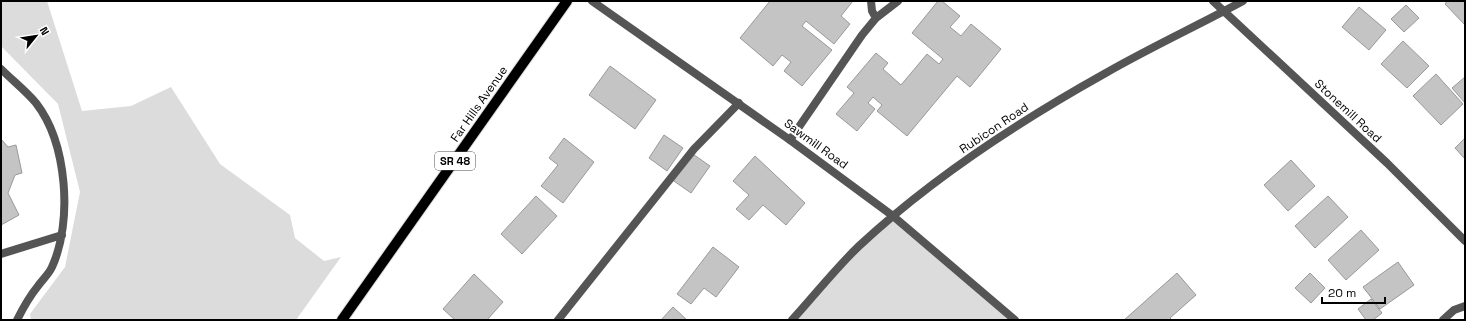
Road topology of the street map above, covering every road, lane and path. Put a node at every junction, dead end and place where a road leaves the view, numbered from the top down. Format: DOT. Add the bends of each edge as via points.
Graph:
graph roads {
  1 [pos="567,1"];
  2 [pos="592,1"];
  3 [pos="871,1"];
  4 [pos="898,1"];
  5 [pos="1213,1"];
  6 [pos="1243,1"];
  7 [pos="1225,11"];
  8 [pos="876,18"];
  9 [pos="1,69"];
  10 [pos="739,103"];
  11 [pos="790,140"];
  12 [pos="893,216"];
  13 [pos="62,235"];
  14 [pos="1465,241"];
  15 [pos="1,254"];
  16 [pos="1464,308"];
  17 [pos="17,320"];
  18 [pos="342,320"];
  19 [pos="558,320"];
  20 [pos="792,320"];
  21 [pos="1015,320"];
  22 [pos="1443,320"];
  1 -- 18 [label="main road, Far Hills Avenue / SR 48"];
  2 -- 10 [label="street, Sawmill Road"];
  3 -- 8 [label="street"];
  4 -- 8 [label="street"];
  5 -- 7 [label="street, Stonemill Road"];
  6 -- 7 [label="street, Rubicon Road"];
  7 -- 12 [label="street, Rubicon Road" via="1104,74 1026,120 946,175"];
  7 -- 14 [label="street, Stonemill Road"];
  8 -- 11 [label="street"];
  9 -- 13 [label="street" via="36,104 54,138 63,170"];
  10 -- 11 [label="street, Sawmill Road"];
  10 -- 19 [label="street" via="694,149"];
  11 -- 12 [label="street, Sawmill Road"];
  12 -- 20 [label="street, Rubicon Road" via="858,247"];
  12 -- 21 [label="street, Sawmill Road"];
  13 -- 15 [label="street"];
  13 -- 17 [label="street" via="52,267 25,303"];
  16 -- 22 [label="street" via="1454,310"];
}
